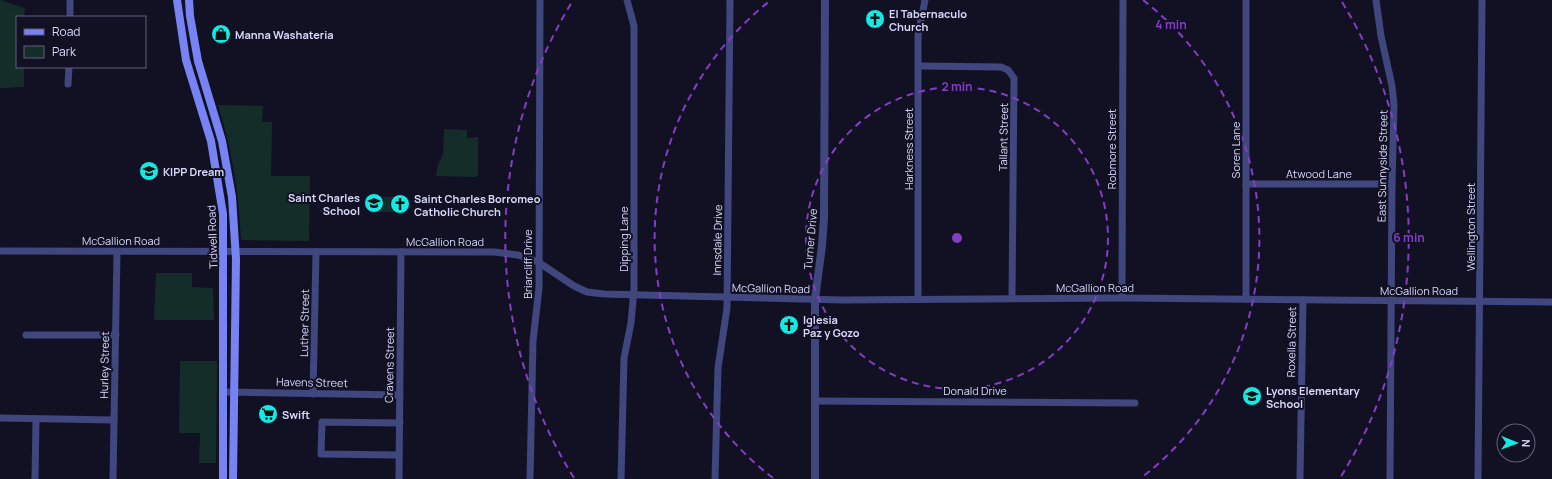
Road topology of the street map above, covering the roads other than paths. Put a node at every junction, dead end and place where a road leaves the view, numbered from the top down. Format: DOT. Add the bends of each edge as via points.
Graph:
graph roads {
  1 [pos="70,0"];
  2 [pos="178,0"];
  3 [pos="189,0"];
  4 [pos="540,0"];
  5 [pos="627,0"];
  6 [pos="730,0"];
  7 [pos="825,0"];
  8 [pos="925,0"];
  9 [pos="1123,0"];
  10 [pos="1246,0"];
  11 [pos="1376,0"];
  12 [pos="1482,0"];
  13 [pos="70,16"];
  14 [pos="190,16"];
  15 [pos="179,17"];
  16 [pos="919,66"];
  17 [pos="69,68"];
  18 [pos="68,84"];
  19 [pos="198,101"];
  20 [pos="211,101"];
  21 [pos="227,164"];
  22 [pos="216,166"];
  23 [pos="1246,184"];
  24 [pos="1392,184"];
  25 [pos="224,250"];
  26 [pos="0,251"];
  27 [pos="236,251"];
  28 [pos="117,252"];
  29 [pos="316,252"];
  30 [pos="401,252"];
  31 [pos="538,262"];
  32 [pos="633,296"];
  33 [pos="727,298"];
  34 [pos="1012,298"];
  35 [pos="1122,298"];
  36 [pos="815,299"];
  37 [pos="918,299"];
  38 [pos="1246,299"];
  39 [pos="1303,300"];
  40 [pos="1391,301"];
  41 [pos="1480,301"];
  42 [pos="1552,302"];
  43 [pos="26,335"];
  44 [pos="116,336"];
  45 [pos="223,392"];
  46 [pos="234,392"];
  47 [pos="313,394"];
  48 [pos="400,395"];
  49 [pos="815,401"];
  50 [pos="1135,403"];
  51 [pos="0,418"];
  52 [pos="36,419"];
  53 [pos="114,420"];
  54 [pos="400,423"];
  55 [pos="399,455"];
  56 [pos="34,479"];
  57 [pos="113,479"];
  58 [pos="223,479"];
  59 [pos="233,479"];
  60 [pos="399,479"];
  61 [pos="530,479"];
  62 [pos="621,479"];
  63 [pos="715,479"];
  64 [pos="815,479"];
  65 [pos="1300,479"];
  66 [pos="1390,479"];
  67 [pos="1478,479"];
  1 -- 13 [label="street"];
  2 -- 15 [label="main road, Tidwell Road"];
  3 -- 14 [label="main road, Tidwell Road"];
  4 -- 31 [label="street, Briarcliff Drive"];
  5 -- 32 [label="street, Dipping Lane" via="634,26"];
  6 -- 33 [label="street, Innsdale Drive"];
  7 -- 36 [label="street, Turner Drive" via="824,218"];
  8 -- 16 [label="street, Harkness Street" via="918,36"];
  9 -- 35 [label="street, Robmore Street"];
  10 -- 23 [label="street, Soren Lane"];
  11 -- 24 [label="street, East Sunnyside Street" via="1394,105"];
  12 -- 41 [label="street, Wellington Street"];
  14 -- 15 [label="main road"];
  14 -- 20 [label="main road, Tidwell Road" via="198,61"];
  15 -- 19 [label="main road, Tidwell Road" via="186,60"];
  16 -- 34 [label="street, Tallant Street" via="1001,66 1014,78"];
  16 -- 37 [label="street, Harkness Street"];
  17 -- 18 [label="street"];
  19 -- 20 [label="main road"];
  19 -- 22 [label="main road, Tidwell Road"];
  20 -- 21 [label="main road, Tidwell Road"];
  21 -- 22 [label="main road"];
  21 -- 27 [label="main road, Tidwell Road"];
  22 -- 25 [label="main road, Tidwell Road" via="223,214"];
  23 -- 24 [label="street, Atwood Lane"];
  23 -- 38 [label="street, Soren Lane"];
  24 -- 40 [label="street, East Sunnyside Street"];
  25 -- 27 [label="street, McGallion Road"];
  25 -- 28 [label="street, McGallion Road"];
  25 -- 45 [label="main road, Tidwell Road"];
  26 -- 28 [label="street, McGallion Road"];
  27 -- 29 [label="street, McGallion Road"];
  27 -- 46 [label="main road, Tidwell Road"];
  28 -- 44 [label="street, Hurley Street"];
  29 -- 30 [label="street, McGallion Road"];
  29 -- 47 [label="street, Luther Street"];
  30 -- 31 [label="street, McGallion Road" via="494,252 518,255"];
  30 -- 48 [label="street, Cravens Street"];
  31 -- 32 [label="street, McGallion Road" via="587,292"];
  31 -- 61 [label="street, Briarcliff Drive" via="538,304 533,341"];
  32 -- 33 [label="street, McGallion Road"];
  32 -- 62 [label="street, Dipping Lane" via="624,358"];
  33 -- 36 [label="street, McGallion Road"];
  33 -- 63 [label="street, Innsdale Drive" via="718,368"];
  34 -- 35 [label="street, McGallion Road"];
  34 -- 37 [label="street, McGallion Road"];
  35 -- 38 [label="street, McGallion Road"];
  36 -- 37 [label="street, McGallion Road"];
  36 -- 49 [label="street, Turner Drive"];
  38 -- 39 [label="street, McGallion Road"];
  39 -- 40 [label="street, McGallion Road"];
  39 -- 65 [label="street, Roxella Street"];
  40 -- 41 [label="street, McGallion Road"];
  40 -- 66 [label="street, East Sunnyside Street"];
  41 -- 42 [label="street, McGallion Road"];
  41 -- 67 [label="street, Wellington Street"];
  43 -- 44 [label="street"];
  44 -- 53 [label="street, Hurley Street"];
  45 -- 46 [label="street, Havens Street"];
  45 -- 58 [label="main road, Tidwell Road"];
  46 -- 47 [label="street, Havens Street"];
  46 -- 59 [label="main road, Tidwell Road"];
  47 -- 48 [label="street, Havens Street"];
  48 -- 54 [label="street, Cravens Street"];
  49 -- 50 [label="street, Donald Drive"];
  49 -- 64 [label="street, Turner Drive"];
  51 -- 52 [label="street"];
  52 -- 53 [label="street"];
  52 -- 56 [label="street"];
  53 -- 57 [label="street, Hurley Street"];
  54 -- 55 [label="street, Cravens Street"];
  54 -- 55 [label="street" via="322,422 321,438 321,454"];
  55 -- 60 [label="street, Cravens Street"];
}
